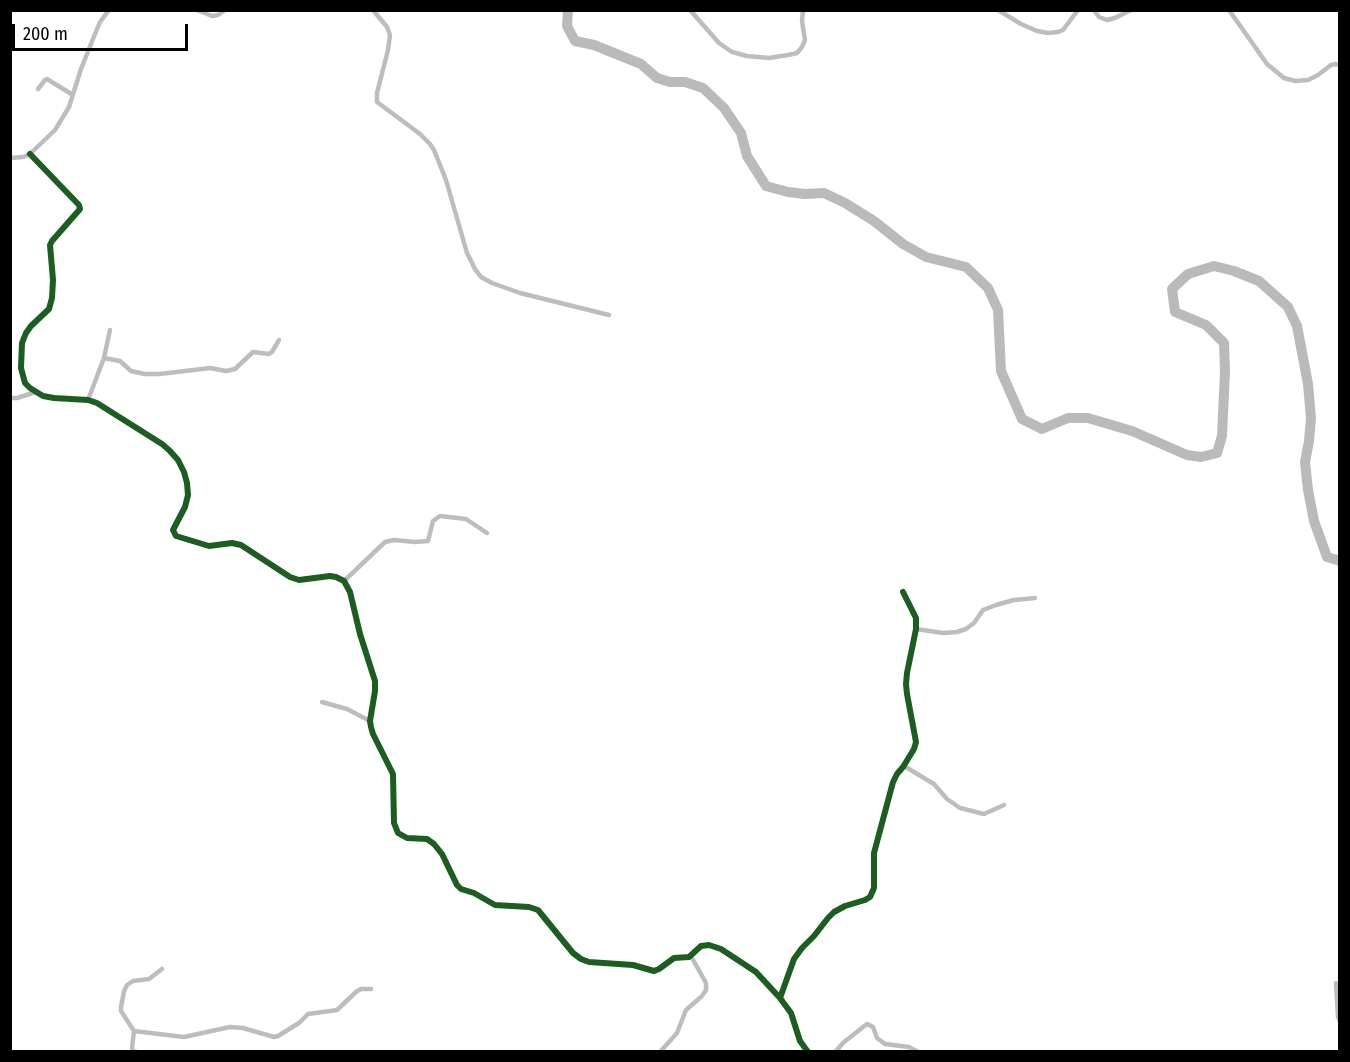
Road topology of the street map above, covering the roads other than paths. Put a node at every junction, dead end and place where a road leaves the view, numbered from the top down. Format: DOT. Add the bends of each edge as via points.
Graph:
graph roads {
  1 [pos="109,10"];
  2 [pos="197,10"];
  3 [pos="225,10"];
  4 [pos="373,10"];
  5 [pos="690,10"];
  6 [pos="803,10"];
  7 [pos="998,10"];
  8 [pos="1078,10"];
  9 [pos="1094,10"];
  10 [pos="1131,10"];
  11 [pos="1229,10"];
  12 [pos="1340,65"];
  13 [pos="38,89"];
  14 [pos="73,95"];
  15 [pos="30,154"];
  16 [pos="10,158"];
  17 [pos="609,315"];
  18 [pos="110,330"];
  19 [pos="279,340"];
  20 [pos="104,358"];
  21 [pos="36,393"];
  22 [pos="10,398"];
  23 [pos="88,400"];
  24 [pos="487,533"];
  25 [pos="344,581"];
  26 [pos="903,592"];
  27 [pos="1035,598"];
  28 [pos="916,629"];
  29 [pos="322,702"];
  30 [pos="370,721"];
  31 [pos="904,766"];
  32 [pos="1004,805"];
  33 [pos="691,956"];
  34 [pos="162,969"];
  35 [pos="1336,983"];
  36 [pos="371,988"];
  37 [pos="780,998"];
  38 [pos="1340,1021"];
  39 [pos="134,1031"];
  40 [pos="137,1052"];
  41 [pos="660,1052"];
  42 [pos="808,1052"];
  43 [pos="835,1052"];
  44 [pos="918,1052"];
  1 -- 14 [label="street" via="100,22"];
  2 -- 3 [label="street" via="212,16"];
  4 -- 17 [label="street" via="390,35 377,102 420,134 434,150 467,253 481,277 520,293"];
  5 -- 6 [label="street" via="719,44 732,52 769,58 797,53 802,47"];
  7 -- 8 [label="street" via="1021,24 1048,33 1063,30"];
  9 -- 10 [label="street" via="1107,20"];
  11 -- 12 [label="street" via="1267,64 1284,78 1308,80 1331,65"];
  13 -- 14 [label="street" via="46,79"];
  14 -- 15 [label="street" via="55,130"];
  15 -- 16 [label="street"];
  15 -- 21 [label="street" via="80,209 52,242 51,304 22,343 22,376"];
  18 -- 20 [label="street"];
  19 -- 20 [label="street" via="272,352 253,352 235,369 226,371 210,368 145,374 131,371 120,361"];
  20 -- 23 [label="street"];
  21 -- 22 [label="street"];
  21 -- 23 [label="street"];
  23 -- 25 [label="street" via="162,444 178,460 188,495 173,530 176,536 209,546 241,545 295,579 330,576"];
  24 -- 25 [label="street" via="466,519 440,516 433,521 428,541 385,542"];
  25 -- 30 [label="street" via="375,681"];
  26 -- 28 [label="street" via="915,614"];
  27 -- 28 [label="street" via="996,604 983,610 975,623 957,632"];
  28 -- 31 [label="street" via="906,684 916,742"];
  29 -- 30 [label="street"];
  30 -- 33 [label="street" via="393,774 396,830 402,836 427,839 434,844 461,888 495,905 538,910 573,953 589,962 633,965 654,971 674,958"];
  31 -- 32 [label="street" via="927,779 960,808 984,814"];
  31 -- 37 [label="street" via="893,782 875,848 873,893 834,912 801,948"];
  33 -- 37 [label="street" via="705,945 721,949 756,972"];
  33 -- 41 [label="street" via="706,982 706,990 686,1010 676,1033"];
  34 -- 39 [label="street" via="149,979 133,981 124,991 121,1011"];
  35 -- 38 [label="street"];
  36 -- 39 [label="street" via="356,992 337,1010 308,1014 274,1037 230,1027 184,1036"];
  37 -- 42 [label="street"];
  39 -- 40 [label="street" via="132,1050"];
  43 -- 44 [label="street" via="868,1024 885,1044"];
}
